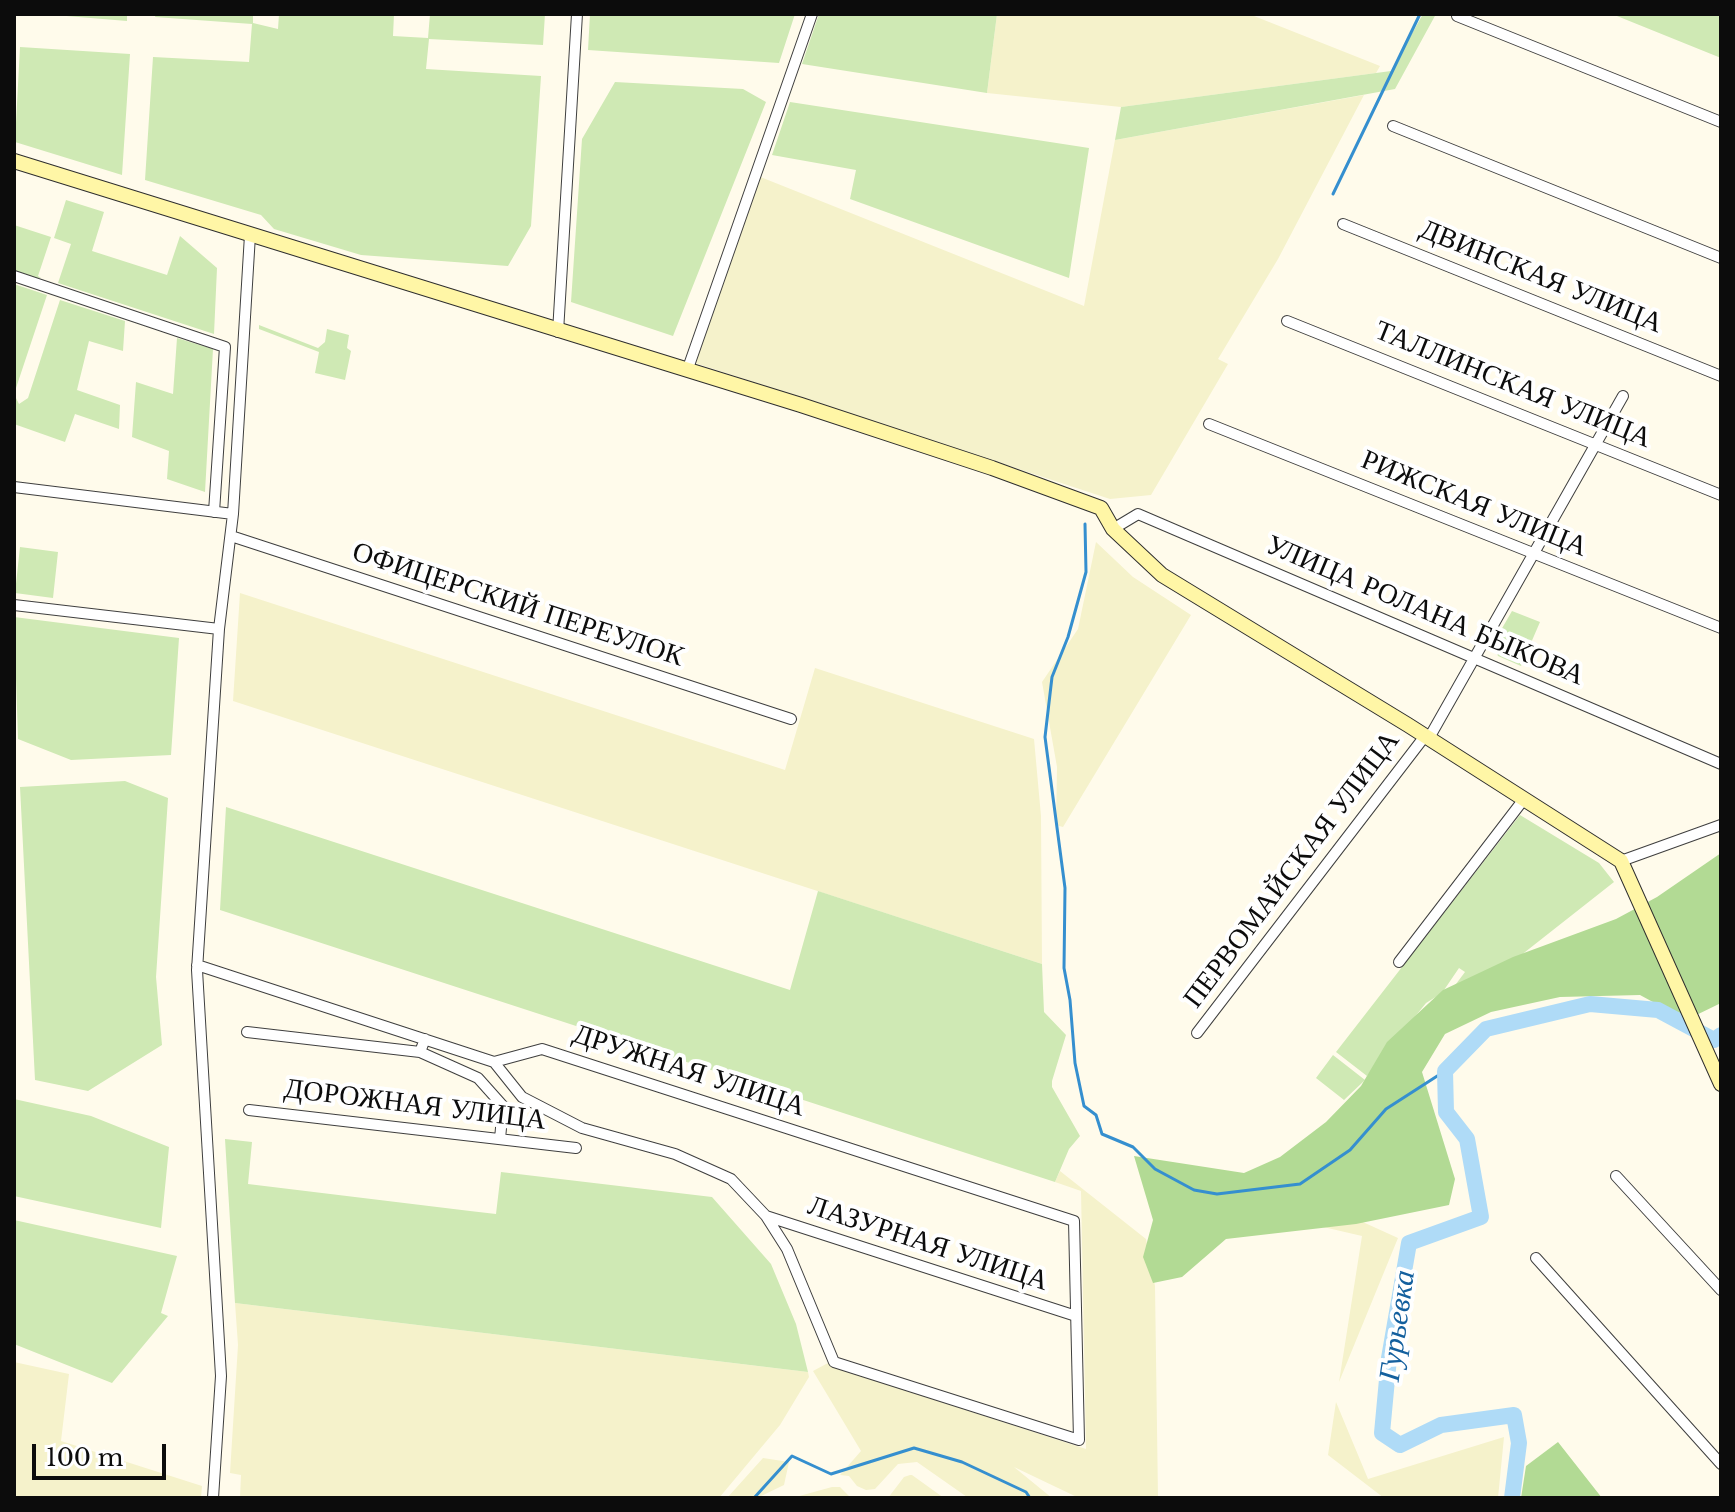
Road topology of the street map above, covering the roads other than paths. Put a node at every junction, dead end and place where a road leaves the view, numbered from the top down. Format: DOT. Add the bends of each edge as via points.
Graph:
graph roads {
  1 [pos="577,14"];
  2 [pos="812,14"];
  3 [pos="1457,16"];
  4 [pos="1721,122"];
  5 [pos="1393,126"];
  6 [pos="14,161"];
  7 [pos="1343,224"];
  8 [pos="250,235"];
  9 [pos="1721,258"];
  10 [pos="14,276"];
  11 [pos="1287,321"];
  12 [pos="558,332"];
  13 [pos="687,371"];
  14 [pos="1721,376"];
  15 [pos="1623,396"];
  16 [pos="1209,424"];
  17 [pos="1596,445"];
  18 [pos="14,484"];
  19 [pos="1721,495"];
  20 [pos="214,512"];
  21 [pos="233,514"];
  22 [pos="1113,529"];
  23 [pos="231,536"];
  24 [pos="1535,554"];
  25 [pos="14,605"];
  26 [pos="1721,628"];
  27 [pos="219,629"];
  28 [pos="1475,659"];
  29 [pos="791,719"];
  30 [pos="1427,737"];
  31 [pos="1721,764"];
  32 [pos="1524,799"];
  33 [pos="1721,825"];
  34 [pos="1621,861"];
  35 [pos="1399,962"];
  36 [pos="197,965"];
  37 [pos="247,1032"];
  38 [pos="1197,1033"];
  39 [pos="425,1039"];
  40 [pos="420,1052"];
  41 [pos="494,1062"];
  42 [pos="1721,1084"];
  43 [pos="249,1110"];
  44 [pos="500,1139"];
  45 [pos="576,1148"];
  46 [pos="1616,1176"];
  47 [pos="766,1216"];
  48 [pos="1536,1258"];
  49 [pos="1721,1290"];
  50 [pos="1076,1316"];
  51 [pos="1721,1464"];
  52 [pos="213,1498"];
  1 -- 12 [label="street"];
  2 -- 13 [label="street"];
  3 -- 4 [label="street"];
  5 -- 9 [label="street"];
  6 -- 8 [label="street"];
  7 -- 14 [label="street, ДВИНСКАЯ УЛИЦА"];
  8 -- 12 [label="street"];
  8 -- 21 [label="street"];
  10 -- 20 [label="street" via="225,347"];
  11 -- 17 [label="street, ТАЛЛИНСКАЯ УЛИЦА"];
  12 -- 13 [label="street"];
  13 -- 22 [label="street" via="948,453 1101,508"];
  15 -- 17 [label="street, ПЕРВОМАЙСКАЯ УЛИЦА"];
  16 -- 24 [label="street, РИЖСКАЯ УЛИЦА"];
  17 -- 19 [label="street, ТАЛЛИНСКАЯ УЛИЦА"];
  17 -- 24 [label="street, ПЕРВОМАЙСКАЯ УЛИЦА"];
  18 -- 20 [label="street"];
  20 -- 21 [label="street"];
  21 -- 23 [label="street"];
  22 -- 28 [label="street, УЛИЦА РОЛАНА БЫКОВА" via="1138,514"];
  22 -- 30 [label="street" via="1162,575"];
  23 -- 27 [label="street"];
  23 -- 29 [label="street, ОФИЦЕРСКИЙ ПЕРЕУЛОК"];
  24 -- 26 [label="street, РИЖСКАЯ УЛИЦА"];
  24 -- 28 [label="street, ПЕРВОМАЙСКАЯ УЛИЦА"];
  25 -- 27 [label="street"];
  27 -- 36 [label="street"];
  28 -- 30 [label="street, ПЕРВОМАЙСКАЯ УЛИЦА"];
  28 -- 31 [label="street, УЛИЦА РОЛАНА БЫКОВА"];
  30 -- 32 [label="street"];
  30 -- 38 [label="street, ПЕРВОМАЙСКАЯ УЛИЦА"];
  32 -- 34 [label="street"];
  32 -- 35 [label="street"];
  33 -- 34 [label="street"];
  34 -- 42 [label="street"];
  36 -- 39 [label="street"];
  36 -- 52 [label="street" via="221,1376"];
  37 -- 40 [label="street"];
  39 -- 40 [label="street"];
  39 -- 41 [label="street"];
  40 -- 44 [label="street" via="478,1078 503,1106"];
  41 -- 47 [label="street" via="522,1097 582,1128 675,1154 731,1179"];
  41 -- 47 [label="street, ДРУЖНАЯ УЛИЦА" via="542,1049 1074,1221 1079,1440 834,1362 787,1249"];
  43 -- 44 [label="street, ДОРОЖНАЯ УЛИЦА"];
  44 -- 45 [label="street, ДОРОЖНАЯ УЛИЦА"];
  46 -- 49 [label="street"];
  47 -- 50 [label="street, ЛАЗУРНАЯ УЛИЦА"];
  48 -- 51 [label="street"];
}
